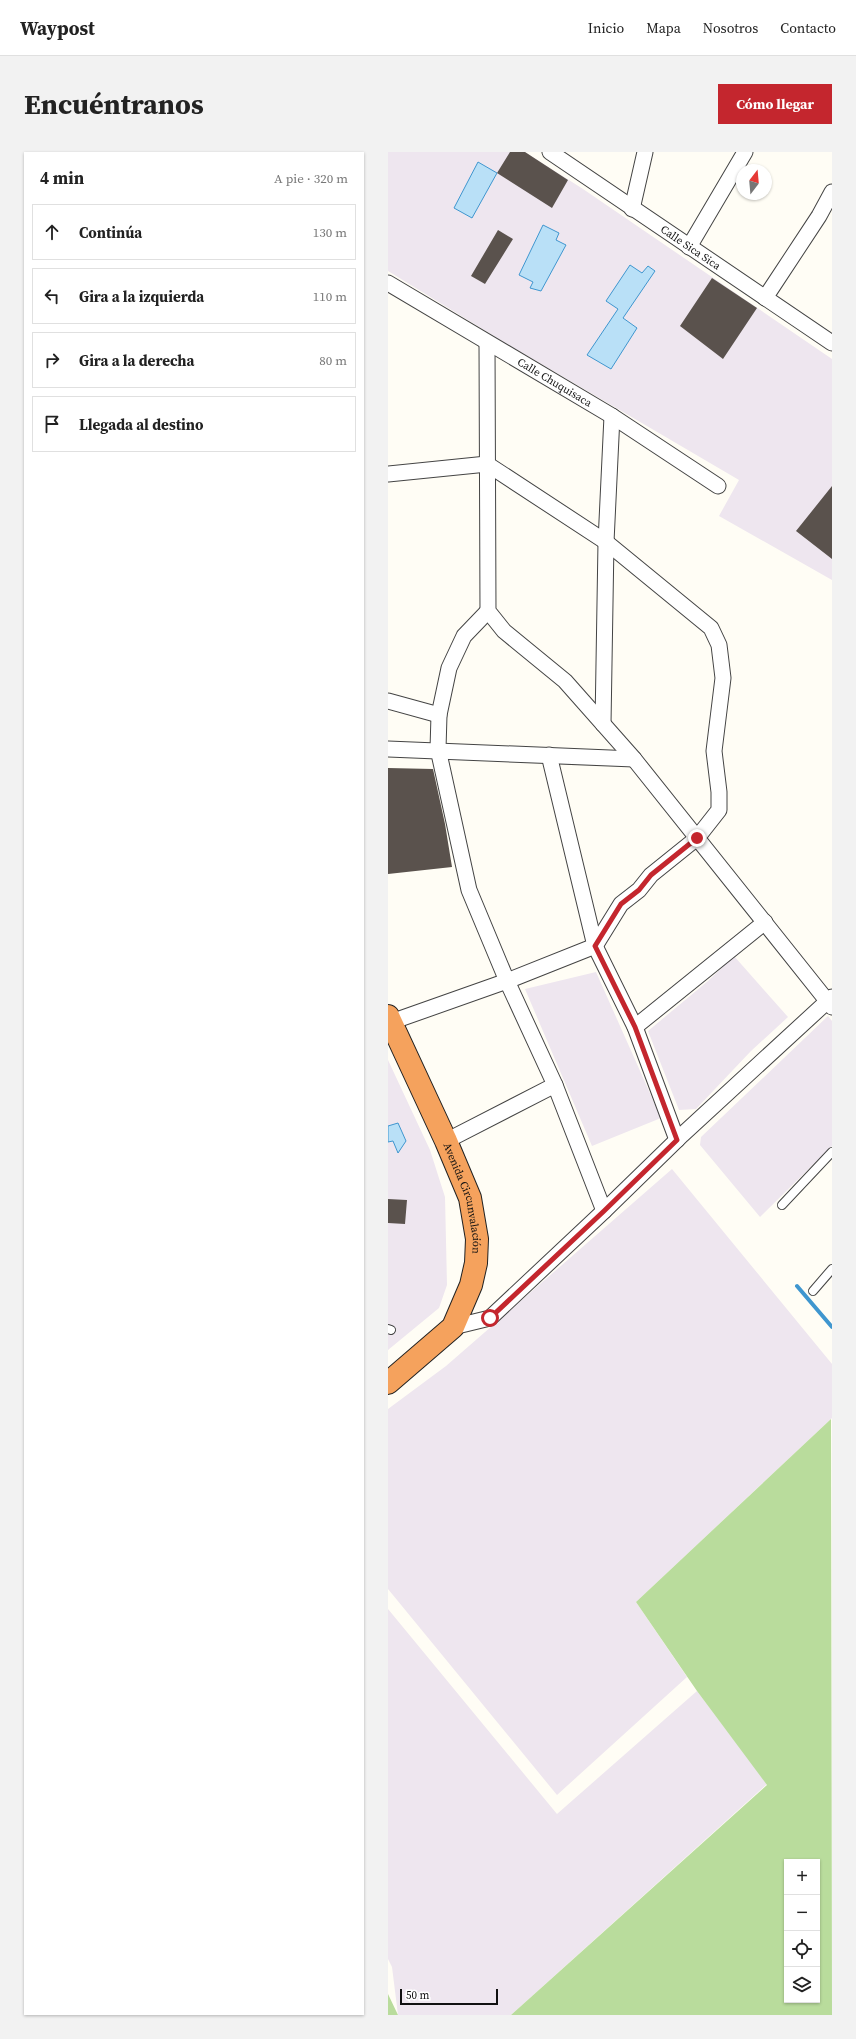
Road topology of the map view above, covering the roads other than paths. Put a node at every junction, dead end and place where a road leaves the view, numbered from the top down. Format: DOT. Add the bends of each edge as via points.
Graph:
graph roads {
  1 [pos="550,152"];
  2 [pos="645,152"];
  3 [pos="745,152"];
  4 [pos="832,192"];
  5 [pos="632,209"];
  6 [pos="689,246"];
  7 [pos="388,283"];
  8 [pos="765,298"];
  9 [pos="487,342"];
  10 [pos="832,343"];
  11 [pos="612,416"];
  12 [pos="487,464"];
  13 [pos="388,474"];
  14 [pos="718,486"];
  15 [pos="606,542"];
  16 [pos="488,611"];
  17 [pos="388,701"];
  18 [pos="439,715"];
  19 [pos="603,724"];
  20 [pos="388,749"];
  21 [pos="438,749"];
  22 [pos="549,755"];
  23 [pos="634,759"];
  24 [pos="697,838"];
  25 [pos="765,922"];
  26 [pos="595,946"];
  27 [pos="507,981"];
  28 [pos="831,1002"];
  29 [pos="389,1019"];
  30 [pos="635,1027"];
  31 [pos="555,1085"];
  32 [pos="677,1140"];
  33 [pos="446,1141"];
  34 [pos="832,1152"];
  35 [pos="782,1205"];
  36 [pos="604,1211"];
  37 [pos="832,1269"];
  38 [pos="813,1291"];
  39 [pos="453,1327"];
  40 [pos="388,1384"];
  1 -- 5 [label="street, Calle Sica Sica"];
  2 -- 5 [label="street"];
  3 -- 6 [label="street"];
  4 -- 8 [label="street"];
  5 -- 6 [label="street, Calle Sica Sica"];
  6 -- 8 [label="street, Calle Sica Sica"];
  7 -- 9 [label="street, Calle Chuquisaca"];
  8 -- 10 [label="street, Calle Sica Sica"];
  9 -- 11 [label="street, Calle Chuquisaca"];
  9 -- 12 [label="street"];
  11 -- 14 [label="street, Calle Chuquisaca"];
  11 -- 15 [label="street"];
  12 -- 13 [label="street"];
  12 -- 15 [label="street"];
  12 -- 16 [label="street"];
  15 -- 19 [label="street"];
  15 -- 24 [label="street" via="712,628 719,645 723,678 714,751 719,810"];
  16 -- 18 [label="street" via="464,636 449,668"];
  16 -- 19 [label="street" via="504,631 565,681"];
  17 -- 18 [label="street"];
  18 -- 21 [label="street"];
  19 -- 23 [label="street"];
  20 -- 21 [label="street"];
  21 -- 22 [label="street"];
  21 -- 27 [label="street" via="469,890"];
  22 -- 23 [label="street"];
  22 -- 26 [label="street"];
  23 -- 24 [label="street"];
  24 -- 25 [label="street"];
  24 -- 26 [label="street" via="651,875 639,890 621,904"];
  25 -- 28 [label="street"];
  25 -- 30 [label="street"];
  26 -- 27 [label="street"];
  26 -- 30 [label="street"];
  27 -- 29 [label="street"];
  27 -- 31 [label="street"];
  28 -- 32 [label="street"];
  29 -- 33 [label="highway, Avenida Circunvalación"];
  30 -- 32 [label="street"];
  31 -- 33 [label="street"];
  31 -- 36 [label="street"];
  32 -- 36 [label="street"];
  33 -- 39 [label="highway, Avenida Circunvalación" via="470,1198 477,1239 476,1263 471,1285"];
  34 -- 35 [label="lane"];
  36 -- 39 [label="street" via="490,1318"];
  37 -- 38 [label="lane"];
  39 -- 40 [label="highway, Avenida Circunvalación"];
}
